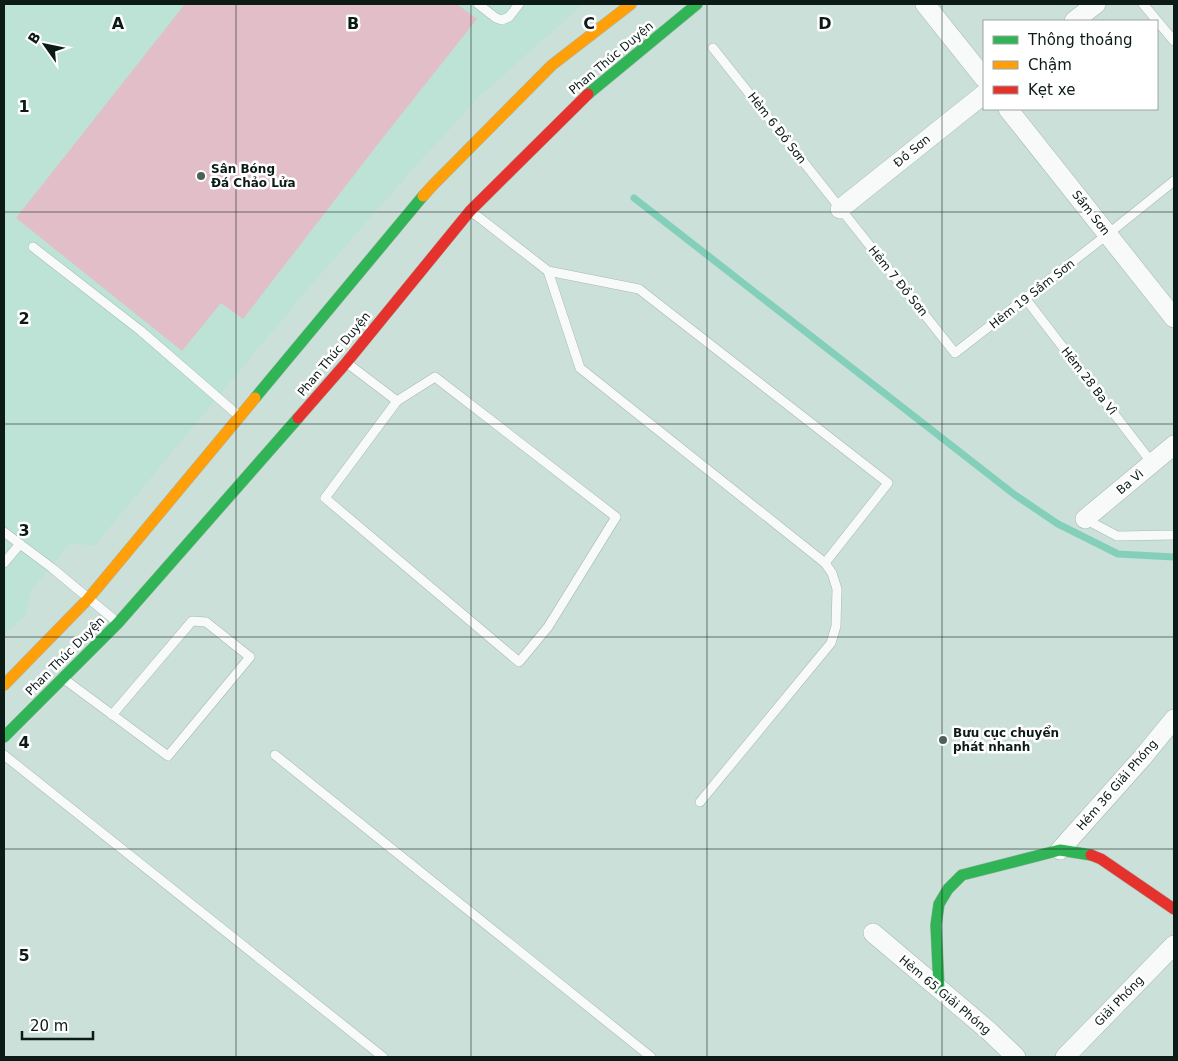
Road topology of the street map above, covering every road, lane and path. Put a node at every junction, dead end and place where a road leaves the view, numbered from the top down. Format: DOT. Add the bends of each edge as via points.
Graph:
graph roads {
  1 [pos="478,4"];
  2 [pos="519,4"];
  3 [pos="631,4"];
  4 [pos="697,4"];
  5 [pos="925,4"];
  6 [pos="1096,4"];
  7 [pos="1143,4"];
  8 [pos="1075,20"];
  9 [pos="1156,20"];
  10 [pos="1158,22"];
  11 [pos="1174,42"];
  12 [pos="713,48"];
  13 [pos="983,77"];
  14 [pos="983,95"];
  15 [pos="1009,110"];
  16 [pos="1174,181"];
  17 [pos="840,209"];
  18 [pos="470,211"];
  19 [pos="1108,234"];
  20 [pos="33,247"];
  21 [pos="548,271"];
  22 [pos="1025,298"];
  23 [pos="1174,318"];
  24 [pos="955,353"];
  25 [pos="346,363"];
  26 [pos="397,401"];
  27 [pos="239,416"];
  28 [pos="1174,445"];
  29 [pos="1152,464"];
  30 [pos="1085,519"];
  31 [pos="4,532"];
  32 [pos="1174,535"];
  33 [pos="20,544"];
  34 [pos="4,563"];
  35 [pos="825,563"];
  36 [pos="88,599"];
  37 [pos="118,623"];
  38 [pos="63,678"];
  39 [pos="4,685"];
  40 [pos="112,715"];
  41 [pos="1174,719"];
  42 [pos="4,737"];
  43 [pos="4,755"];
  44 [pos="275,755"];
  45 [pos="700,802"];
  46 [pos="1060,850"];
  47 [pos="1174,909"];
  48 [pos="872,933"];
  49 [pos="1174,945"];
  50 [pos="939,989"];
  51 [pos="383,1057"];
  52 [pos="652,1057"];
  53 [pos="1016,1057"];
  54 [pos="1065,1057"];
  1 -- 2 [label="lane" via="502,20"];
  3 -- 27 [label="main road, Phan Thúc Duyện" via="552,66 432,185"];
  4 -- 18 [label="main road, Phan Thúc Duyện" via="591,91"];
  5 -- 13 [label="street"];
  6 -- 8 [label="street"];
  7 -- 9 [label="lane"];
  10 -- 11 [label="lane"];
  12 -- 17 [label="lane, Hẻm 6 Đồ Sơn"];
  14 -- 17 [label="street, Đồ Sơn"];
  15 -- 19 [label="street, Sầm Sơn"];
  16 -- 19 [label="lane, Hẻm 19 Sầm Sơn"];
  17 -- 24 [label="lane, Hẻm 7 Đồ Sơn"];
  18 -- 21 [label="lane"];
  18 -- 25 [label="main road, Phan Thúc Duyện"];
  19 -- 22 [label="lane, Hẻm 19 Sầm Sơn"];
  19 -- 23 [label="street, Sầm Sơn"];
  20 -- 27 [label="lane" via="141,331"];
  21 -- 35 [label="lane" via="580,368"];
  21 -- 35 [label="lane" via="639,290 888,483"];
  22 -- 24 [label="lane, Hẻm 19 Sầm Sơn"];
  22 -- 29 [label="lane, Hẻm 28 Ba Vì"];
  25 -- 26 [label="lane"];
  25 -- 37 [label="main road, Phan Thúc Duyện"];
  26 -- 26 [label="lane" via="436,377 616,517 548,627 518,662 325,498"];
  27 -- 36 [label="main road, Phan Thúc Duyện"];
  28 -- 29 [label="street, Ba Vì"];
  29 -- 30 [label="street, Ba Vì"];
  30 -- 32 [label="lane" via="1117,536"];
  31 -- 33 [label="lane"];
  33 -- 34 [label="lane"];
  33 -- 36 [label="lane"];
  35 -- 45 [label="lane" via="837,589 836,626 831,643"];
  36 -- 37 [label="lane"];
  36 -- 39 [label="main road, Phan Thúc Duyện"];
  37 -- 38 [label="main road, Phan Thúc Duyện"];
  38 -- 40 [label="lane"];
  38 -- 42 [label="main road, Phan Thúc Duyện"];
  40 -- 40 [label="lane" via="192,620 206,622 250,657 168,756"];
  41 -- 46 [label="street, Hẻm 36 Giải Phóng"];
  43 -- 51 [label="lane"];
  44 -- 52 [label="lane"];
  46 -- 47 [label="main road" via="1101,859"];
  46 -- 50 [label="main road" via="962,875 948,889 938,904 936,925"];
  48 -- 50 [label="street, Hẻm 65 Giải Phóng"];
  49 -- 54 [label="street, Giải Phóng"];
  50 -- 53 [label="street, Hẻm 65 Giải Phóng"];
}
